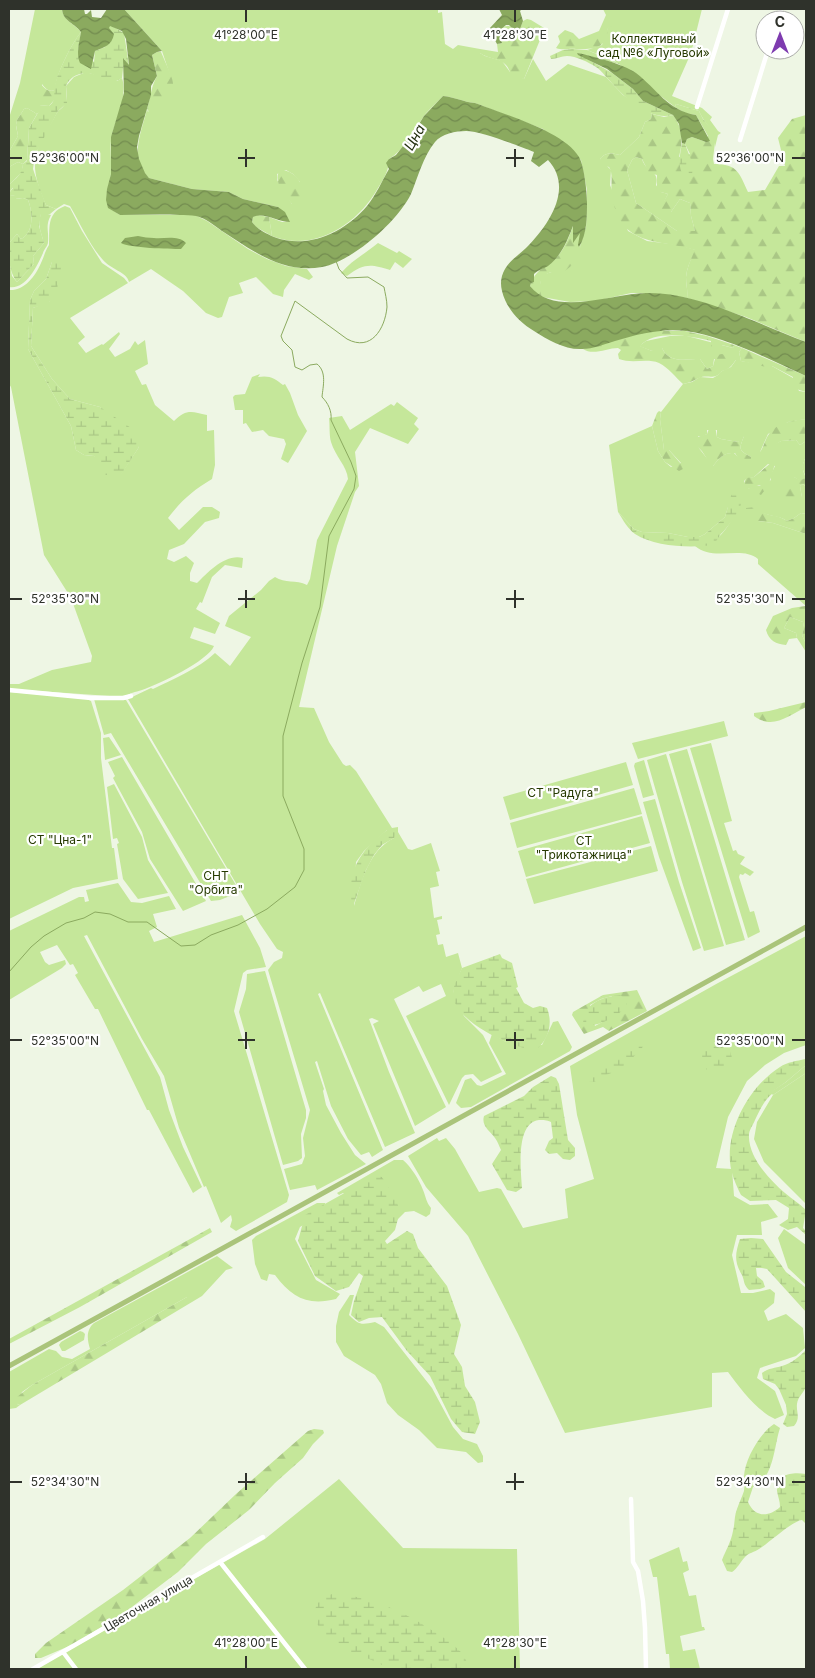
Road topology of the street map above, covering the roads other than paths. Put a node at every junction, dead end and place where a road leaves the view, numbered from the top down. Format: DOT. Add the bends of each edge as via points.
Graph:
graph roads {
  1 [pos="728,9"];
  2 [pos="765,60"];
  3 [pos="697,107"];
  4 [pos="740,140"];
  5 [pos="9,690"];
  6 [pos="131,696"];
  7 [pos="806,927"];
  8 [pos="9,1366"];
  9 [pos="631,1498"];
  10 [pos="263,1537"];
  11 [pos="220,1562"];
  12 [pos="63,1652"];
  13 [pos="33,1669"];
  14 [pos="76,1669"];
  15 [pos="305,1669"];
  16 [pos="646,1669"];
  1 -- 3 [label="street"];
  2 -- 4 [label="street"];
  5 -- 6 [label="street" via="91,698"];
  7 -- 8 [label="main road"];
  9 -- 16 [label="street" via="633,1562 638,1571 642,1601"];
  10 -- 11 [label="street, Цветочная улица"];
  11 -- 12 [label="street, Цветочная улица"];
  11 -- 15 [label="street"];
  12 -- 13 [label="street, Цветочная улица"];
  12 -- 14 [label="street"];
}
